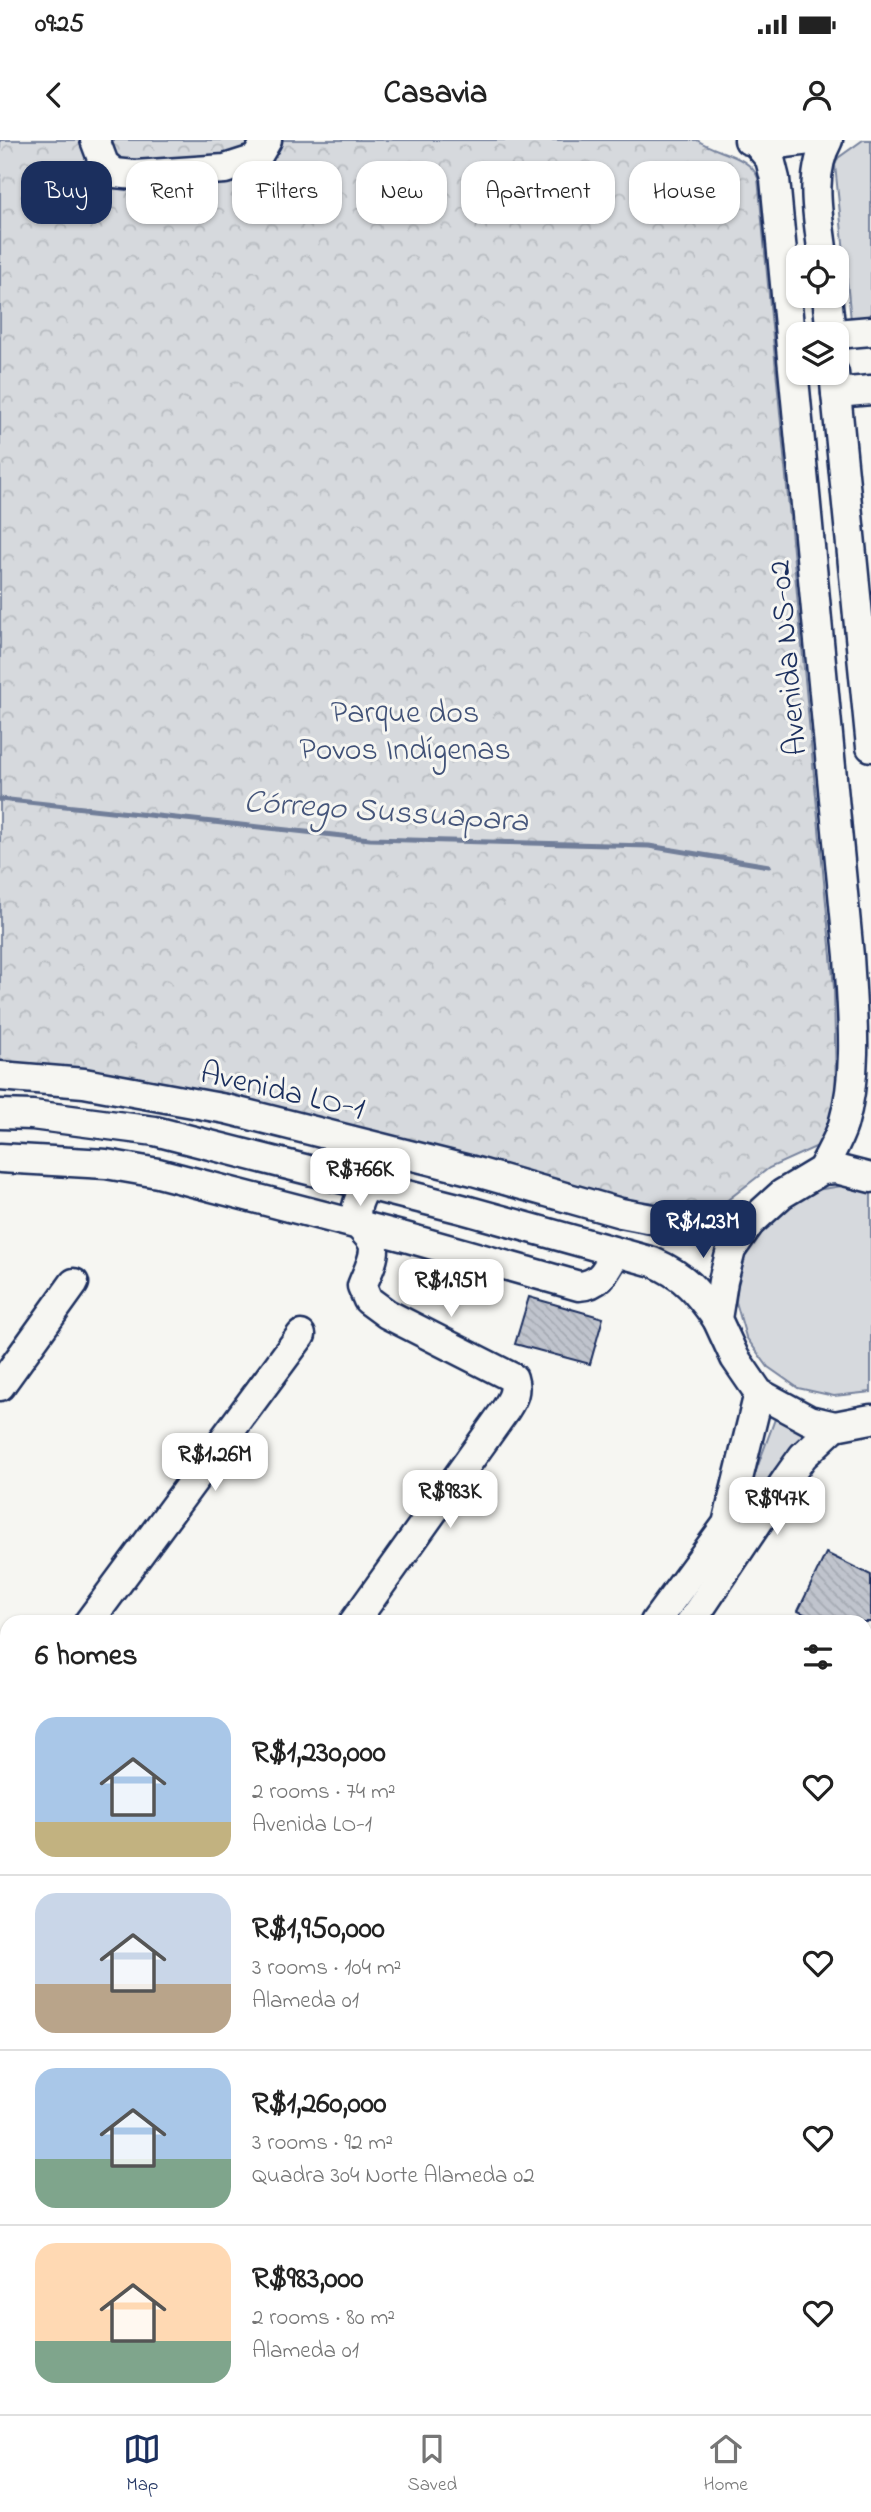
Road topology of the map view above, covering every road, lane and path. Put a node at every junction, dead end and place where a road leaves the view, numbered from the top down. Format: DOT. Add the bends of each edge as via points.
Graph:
graph roads {
  1 [pos="94,140"];
  2 [pos="267,140"];
  3 [pos="810,140"];
  4 [pos="828,140"];
  5 [pos="752,141"];
  6 [pos="822,245"];
  7 [pos="871,331"];
  8 [pos="849,333"];
  9 [pos="835,385"];
  10 [pos="845,385"];
  11 [pos="871,390"];
  12 [pos="866,637"];
  13 [pos="871,747"];
  14 [pos="0,1076"];
  15 [pos="0,1114"];
  16 [pos="115,1126"];
  17 [pos="168,1134"];
  18 [pos="0,1158"];
  19 [pos="106,1164"];
  20 [pos="822,1170"];
  21 [pos="158,1173"];
  22 [pos="871,1178"];
  23 [pos="367,1184"];
  24 [pos="414,1197"];
  25 [pos="750,1223"];
  26 [pos="360,1225"];
  27 [pos="405,1237"];
  28 [pos="616,1252"];
  29 [pos="74,1283"];
  30 [pos="717,1319"];
  31 [pos="301,1335"];
  32 [pos="0,1386"];
  33 [pos="759,1393"];
  34 [pos="871,1419"];
  35 [pos="835,1426"];
  36 [pos="94,1615"];
  37 [pos="359,1615"];
  38 [pos="660,1615"];
  39 [pos="696,1615"];
  1 -- 2 [label="street" via="104,164 115,173 135,175 225,169 256,159"];
  3 -- 5 [label="street, Avenida NS-02" via="782,144"];
  4 -- 6 [label="street" via="818,163 816,184"];
  5 -- 20 [label="street, Avenida NS-02" via="770,159 775,178 847,930 850,1088 842,1128"];
  7 -- 8 [label="street"];
  9 -- 12 [label="street"];
  10 -- 11 [label="street"];
  12 -- 13 [label="street"];
  14 -- 25 [label="street, Avenida LO-1" via="84,1083 226,1109 621,1213 693,1227"];
  15 -- 16 [label="street"];
  16 -- 17 [label="street"];
  16 -- 19 [label="street"];
  17 -- 21 [label="street"];
  17 -- 23 [label="street"];
  18 -- 19 [label="street"];
  19 -- 21 [label="street"];
  20 -- 22 [label="street"];
  20 -- 25 [label="street" via="782,1194"];
  21 -- 26 [label="street"];
  23 -- 24 [label="street"];
  23 -- 26 [label="street" via="356,1205"];
  24 -- 27 [label="street"];
  24 -- 28 [label="street"];
  25 -- 30 [label="street" via="731,1250"];
  26 -- 27 [label="street"];
  26 -- 37 [label="street" via="374,1248 362,1286 368,1300 513,1378 515,1386 506,1409"];
  27 -- 28 [label="street" via="579,1286 600,1279"];
  28 -- 30 [label="street" via="676,1272 696,1289"];
  29 -- 32 [label="street"];
  30 -- 33 [label="street" via="735,1358"];
  31 -- 36 [label="street"];
  33 -- 35 [label="street" via="809,1420"];
  33 -- 38 [label="street" via="727,1524"];
  34 -- 35 [label="street"];
  35 -- 39 [label="street" via="803,1456"];
}
